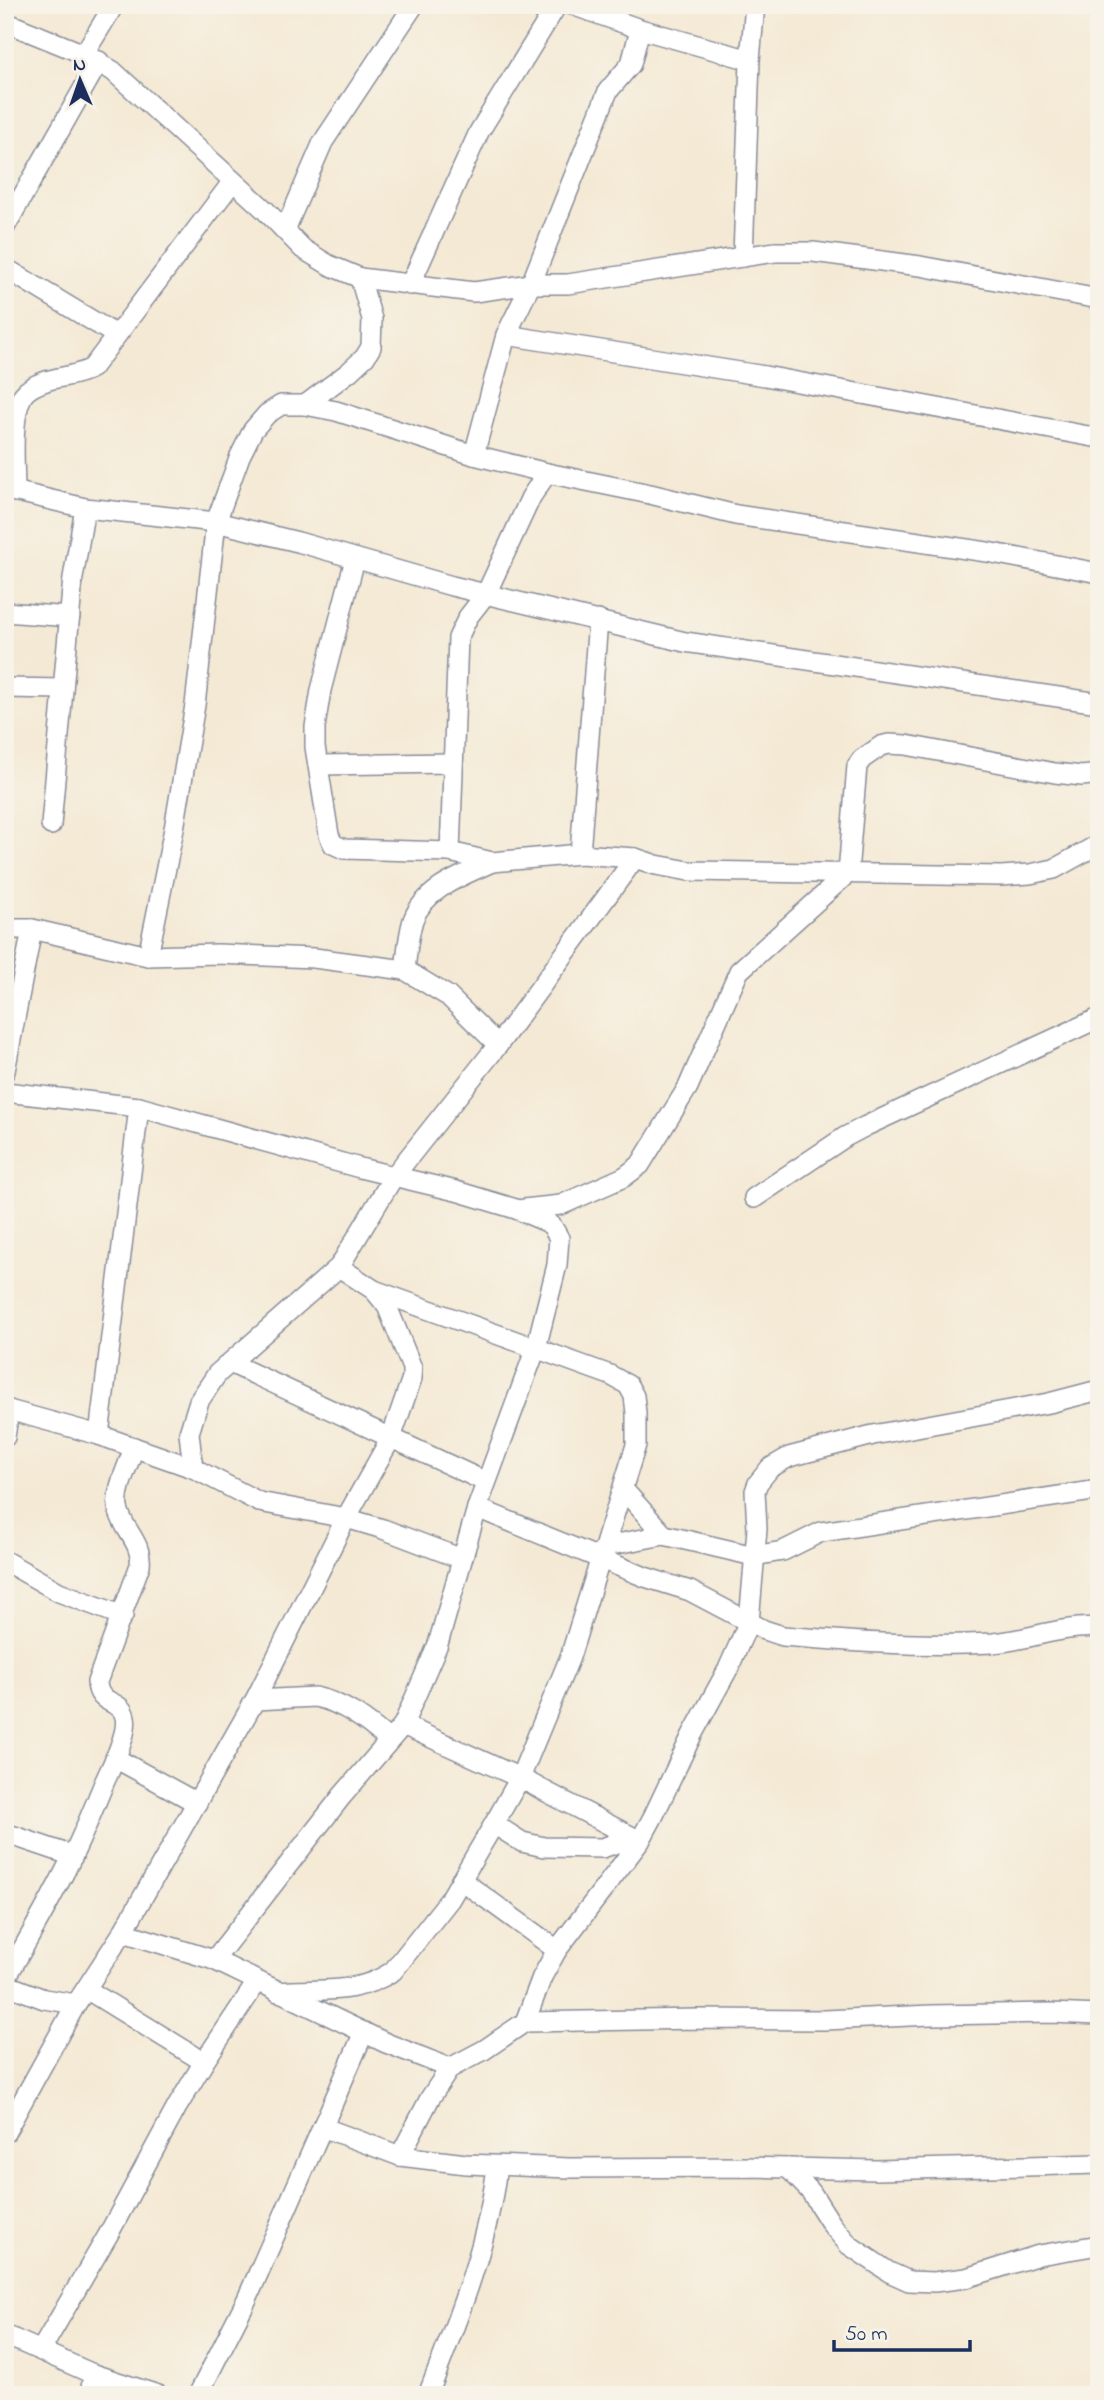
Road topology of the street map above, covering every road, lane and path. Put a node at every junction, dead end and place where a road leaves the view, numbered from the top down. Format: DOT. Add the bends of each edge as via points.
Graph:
graph roads {
  1 [pos="114,5"];
  2 [pos="414,5"];
  3 [pos="557,5"];
  4 [pos="572,5"];
  5 [pos="755,5"];
  6 [pos="5,22"];
  7 [pos="640,29"];
  8 [pos="92,58"];
  9 [pos="750,60"];
  10 [pos="233,181"];
  11 [pos="5,227"];
  12 [pos="285,230"];
  13 [pos="743,257"];
  14 [pos="5,268"];
  15 [pos="359,278"];
  16 [pos="410,285"];
  17 [pos="531,285"];
  18 [pos="1099,299"];
  19 [pos="116,335"];
  20 [pos="506,335"];
  21 [pos="305,405"];
  22 [pos="1099,438"];
  23 [pos="474,455"];
  24 [pos="547,473"];
  25 [pos="10,490"];
  26 [pos="85,508"];
  27 [pos="216,522"];
  28 [pos="355,559"];
  29 [pos="1099,573"];
  30 [pos="486,594"];
  31 [pos="5,612"];
  32 [pos="70,617"];
  33 [pos="598,620"];
  34 [pos="5,688"];
  35 [pos="63,689"];
  36 [pos="1099,703"];
  37 [pos="452,762"];
  38 [pos="319,765"];
  39 [pos="1099,774"];
  40 [pos="51,825"];
  41 [pos="1099,844"];
  42 [pos="450,852"];
  43 [pos="580,854"];
  44 [pos="635,858"];
  45 [pos="492,862"];
  46 [pos="848,873"];
  47 [pos="5,929"];
  48 [pos="32,929"];
  49 [pos="148,956"];
  50 [pos="405,970"];
  51 [pos="1099,1018"];
  52 [pos="498,1045"];
  53 [pos="5,1071"];
  54 [pos="5,1091"];
  55 [pos="139,1107"];
  56 [pos="394,1176"];
  57 [pos="754,1198"];
  58 [pos="516,1209"];
  59 [pos="339,1267"];
  60 [pos="374,1290"];
  61 [pos="536,1348"];
  62 [pos="230,1363"];
  63 [pos="1099,1390"];
  64 [pos="7,1410"];
  65 [pos="189,1433"];
  66 [pos="99,1435"];
  67 [pos="5,1437"];
  68 [pos="391,1438"];
  69 [pos="134,1447"];
  70 [pos="160,1457"];
  71 [pos="193,1468"];
  72 [pos="486,1482"];
  73 [pos="623,1489"];
  74 [pos="1099,1490"];
  75 [pos="477,1507"];
  76 [pos="346,1518"];
  77 [pos="664,1535"];
  78 [pos="604,1552"];
  79 [pos="754,1556"];
  80 [pos="462,1559"];
  81 [pos="5,1561"];
  82 [pos="123,1616"];
  83 [pos="749,1622"];
  84 [pos="1099,1628"];
  85 [pos="255,1700"];
  86 [pos="403,1724"];
  87 [pos="389,1740"];
  88 [pos="115,1758"];
  89 [pos="520,1778"];
  90 [pos="197,1803"];
  91 [pos="494,1825"];
  92 [pos="5,1833"];
  93 [pos="635,1839"];
  94 [pos="72,1856"];
  95 [pos="461,1880"];
  96 [pos="123,1932"];
  97 [pos="557,1951"];
  98 [pos="221,1964"];
  99 [pos="5,1982"];
  100 [pos="257,1982"];
  101 [pos="357,1988"];
  102 [pos="278,1992"];
  103 [pos="81,1997"];
  104 [pos="238,2010"];
  105 [pos="1099,2015"];
  106 [pos="525,2022"];
  107 [pos="343,2023"];
  108 [pos="364,2032"];
  109 [pos="204,2062"];
  110 [pos="450,2068"];
  111 [pos="321,2127"];
  112 [pos="5,2133"];
  113 [pos="400,2156"];
  114 [pos="1099,2164"];
  115 [pos="497,2166"];
  116 [pos="788,2168"];
  117 [pos="813,2168"];
  118 [pos="811,2192"];
  119 [pos="1099,2245"];
  120 [pos="5,2335"];
  121 [pos="41,2350"];
  122 [pos="93,2374"];
  123 [pos="90,2395"];
  124 [pos="159,2395"];
  125 [pos="198,2395"];
  126 [pos="428,2395"];
  1 -- 8 [label="street"];
  2 -- 12 [label="street" via="323,142"];
  3 -- 16 [label="street" via="479,132"];
  4 -- 7 [label="street"];
  5 -- 9 [label="street"];
  6 -- 8 [label="street"];
  7 -- 9 [label="street"];
  7 -- 17 [label="street" via="631,64 608,91"];
  8 -- 10 [label="street" via="142,96"];
  8 -- 11 [label="street"];
  9 -- 13 [label="street"];
  10 -- 12 [label="street"];
  10 -- 19 [label="street"];
  12 -- 15 [label="street" via="312,254"];
  13 -- 17 [label="street" via="568,284"];
  13 -- 18 [label="street" via="813,252 920,266"];
  14 -- 19 [label="street"];
  15 -- 16 [label="street"];
  15 -- 21 [label="street" via="372,319 371,347 349,372"];
  16 -- 17 [label="street" via="474,292"];
  17 -- 20 [label="street"];
  19 -- 25 [label="street" via="92,368 29,388 23,396 16,414"];
  20 -- 22 [label="street" via="765,376"];
  20 -- 23 [label="street"];
  21 -- 23 [label="street"];
  21 -- 27 [label="street" via="281,405 253,430"];
  23 -- 24 [label="street"];
  24 -- 29 [label="street" via="736,515"];
  24 -- 30 [label="street"];
  25 -- 26 [label="street"];
  26 -- 27 [label="street"];
  26 -- 32 [label="street"];
  27 -- 28 [label="street"];
  27 -- 49 [label="street" via="195,705"];
  28 -- 30 [label="street"];
  28 -- 38 [label="street" via="317,715"];
  30 -- 33 [label="street"];
  30 -- 37 [label="street" via="458,638"];
  31 -- 32 [label="street"];
  32 -- 35 [label="street"];
  33 -- 36 [label="street" via="685,642"];
  33 -- 43 [label="street"];
  34 -- 35 [label="street"];
  35 -- 40 [label="street"];
  37 -- 38 [label="street"];
  37 -- 42 [label="street"];
  38 -- 42 [label="street" via="333,844 344,849"];
  39 -- 46 [label="street" via="1055,773 906,745 881,746 857,766"];
  41 -- 46 [label="street" via="1054,869 1030,874"];
  42 -- 45 [label="street"];
  43 -- 44 [label="street"];
  43 -- 45 [label="street"];
  44 -- 46 [label="street" via="689,871"];
  44 -- 52 [label="street"];
  45 -- 50 [label="street" via="446,884 423,903 413,920"];
  46 -- 58 [label="street" via="739,971 688,1087 640,1165 561,1205"];
  47 -- 48 [label="street"];
  48 -- 49 [label="street"];
  48 -- 53 [label="street"];
  49 -- 50 [label="street" via="314,958"];
  50 -- 52 [label="street" via="448,996"];
  51 -- 57 [label="street" via="866,1126"];
  52 -- 56 [label="street"];
  54 -- 55 [label="street"];
  55 -- 56 [label="street"];
  55 -- 66 [label="street"];
  56 -- 58 [label="street"];
  56 -- 59 [label="street"];
  58 -- 61 [label="street" via="552,1226 559,1238 557,1265"];
  59 -- 60 [label="street"];
  59 -- 62 [label="street"];
  60 -- 61 [label="street"];
  60 -- 68 [label="street" via="387,1306 412,1368"];
  61 -- 72 [label="street"];
  61 -- 73 [label="street" via="628,1385 634,1396 636,1445"];
  62 -- 65 [label="street" via="205,1388"];
  62 -- 68 [label="street"];
  63 -- 79 [label="street" via="873,1435 778,1462 755,1492"];
  64 -- 66 [label="street"];
  64 -- 67 [label="street"];
  65 -- 70 [label="street"];
  65 -- 71 [label="street"];
  66 -- 69 [label="street"];
  68 -- 72 [label="street"];
  68 -- 76 [label="street"];
  69 -- 70 [label="street"];
  69 -- 82 [label="street" via="118,1507 141,1558"];
  70 -- 71 [label="street"];
  71 -- 76 [label="street" via="259,1502"];
  72 -- 75 [label="street"];
  73 -- 77 [label="street"];
  73 -- 78 [label="street"];
  74 -- 79 [label="street" via="821,1532 783,1551"];
  75 -- 78 [label="street" via="559,1543"];
  75 -- 80 [label="street"];
  76 -- 80 [label="street"];
  76 -- 85 [label="street"];
  77 -- 78 [label="street"];
  77 -- 79 [label="street"];
  78 -- 83 [label="street" via="645,1577 705,1598"];
  78 -- 89 [label="street" via="570,1657"];
  79 -- 83 [label="street"];
  80 -- 86 [label="street" via="438,1644"];
  81 -- 82 [label="street" via="59,1592"];
  82 -- 88 [label="street" via="97,1682 101,1697 121,1709 125,1717"];
  83 -- 84 [label="street" via="783,1636 912,1646 995,1643"];
  83 -- 93 [label="street" via="653,1817"];
  85 -- 87 [label="street" via="324,1699 366,1721"];
  85 -- 90 [label="street"];
  86 -- 87 [label="street"];
  86 -- 89 [label="street"];
  87 -- 98 [label="street" via="269,1888"];
  88 -- 90 [label="street"];
  88 -- 94 [label="street"];
  89 -- 91 [label="street"];
  89 -- 93 [label="street"];
  90 -- 96 [label="street"];
  91 -- 93 [label="street" via="522,1842 544,1847 602,1847"];
  91 -- 95 [label="street"];
  92 -- 94 [label="street"];
  93 -- 97 [label="street"];
  94 -- 99 [label="street"];
  95 -- 97 [label="street"];
  95 -- 101 [label="street" via="393,1971"];
  96 -- 98 [label="street"];
  96 -- 103 [label="street"];
  97 -- 106 [label="street"];
  98 -- 100 [label="street"];
  98 -- 104 [label="street"];
  99 -- 103 [label="street" via="44,1999"];
  100 -- 102 [label="street"];
  100 -- 104 [label="street"];
  101 -- 102 [label="street"];
  101 -- 107 [label="street"];
  102 -- 107 [label="street"];
  103 -- 109 [label="street"];
  103 -- 112 [label="street"];
  104 -- 109 [label="street"];
  105 -- 106 [label="street"];
  106 -- 110 [label="street"];
  107 -- 108 [label="street"];
  108 -- 110 [label="street"];
  108 -- 111 [label="street"];
  109 -- 121 [label="street"];
  110 -- 113 [label="street"];
  111 -- 113 [label="street"];
  111 -- 125 [label="street" via="247,2299"];
  113 -- 115 [label="street"];
  114 -- 117 [label="street"];
  115 -- 116 [label="street"];
  115 -- 126 [label="street" via="477,2265"];
  116 -- 117 [label="street"];
  116 -- 118 [label="street"];
  117 -- 118 [label="street"];
  118 -- 119 [label="street" via="849,2245 909,2281 966,2278 1039,2255"];
  120 -- 121 [label="street"];
  121 -- 122 [label="street"];
  122 -- 123 [label="street"];
  122 -- 124 [label="street"];
}
